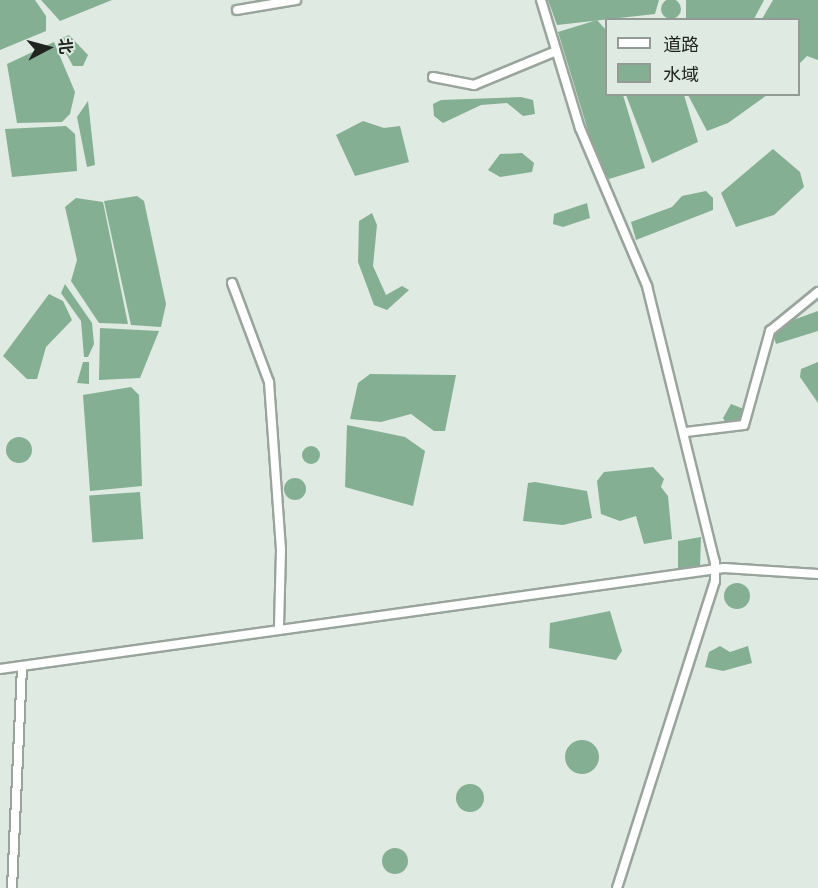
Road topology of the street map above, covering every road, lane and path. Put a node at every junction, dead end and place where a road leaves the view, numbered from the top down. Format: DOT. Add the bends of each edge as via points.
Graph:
graph roads {
  1 [pos="296,0"];
  2 [pos="541,0"];
  3 [pos="237,10"];
  4 [pos="556,51"];
  5 [pos="433,77"];
  6 [pos="232,283"];
  7 [pos="818,292"];
  8 [pos="686,432"];
  9 [pos="715,571"];
  10 [pos="818,574"];
  11 [pos="279,628"];
  12 [pos="22,666"];
  13 [pos="0,669"];
  14 [pos="12,888"];
  15 [pos="617,888"];
  1 -- 3 [label="street"];
  2 -- 4 [label="street"];
  4 -- 5 [label="street" via="474,85"];
  4 -- 8 [label="street" via="586,146 647,286"];
  6 -- 11 [label="street" via="269,382 280,550"];
  7 -- 8 [label="street" via="770,331 744,425"];
  8 -- 9 [label="street"];
  9 -- 10 [label="street"];
  9 -- 11 [label="street"];
  9 -- 15 [label="street"];
  11 -- 12 [label="street"];
  12 -- 13 [label="street"];
  12 -- 14 [label="street"];
}
